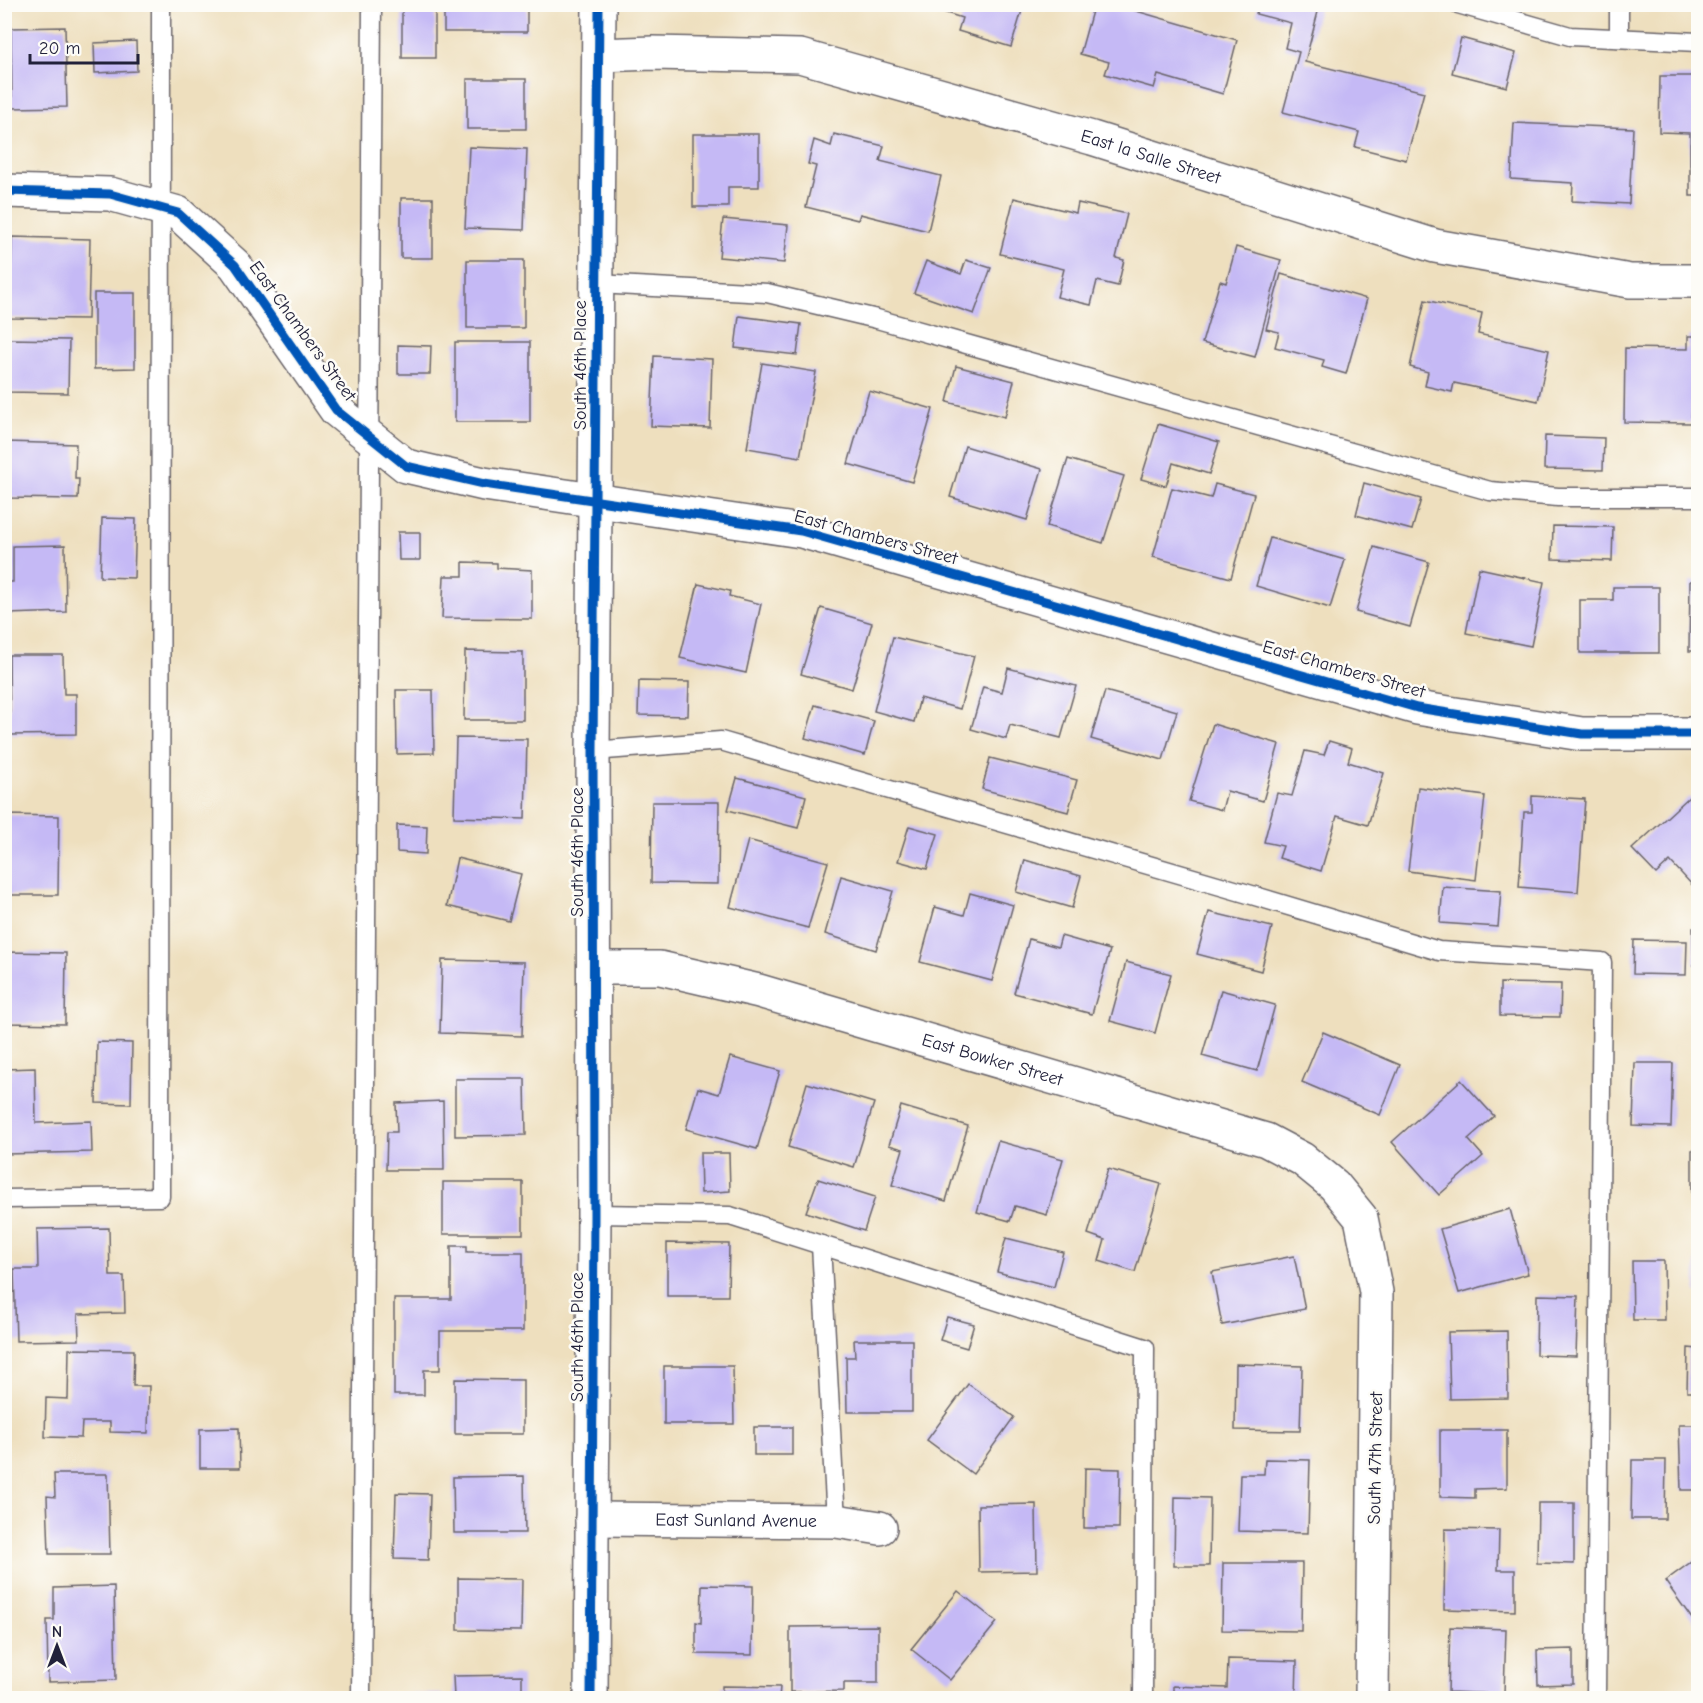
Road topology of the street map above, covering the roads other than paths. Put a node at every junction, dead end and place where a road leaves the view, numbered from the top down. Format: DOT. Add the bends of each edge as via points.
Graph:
graph roads {
  1 [pos="161,4"];
  2 [pos="372,4"];
  3 [pos="599,4"];
  4 [pos="1458,4"];
  5 [pos="1619,4"];
  6 [pos="1619,38"];
  7 [pos="1698,42"];
  8 [pos="598,55"];
  9 [pos="4,191"];
  10 [pos="160,208"];
  11 [pos="1698,281"];
  12 [pos="597,284"];
  13 [pos="370,438"];
  14 [pos="1698,497"];
  15 [pos="596,501"];
  16 [pos="1698,734"];
  17 [pos="593,750"];
  18 [pos="594,968"];
  19 [pos="4,1199"];
  20 [pos="594,1214"];
  21 [pos="1361,1218"];
  22 [pos="821,1245"];
  23 [pos="592,1519"];
  24 [pos="836,1521"];
  25 [pos="880,1528"];
  26 [pos="362,1698"];
  27 [pos="591,1698"];
  28 [pos="1143,1698"];
  29 [pos="1372,1698"];
  30 [pos="1596,1698"];
  1 -- 10 [label="lane"];
  2 -- 13 [label="lane"];
  3 -- 8 [label="street, South 46th Place"];
  4 -- 6 [label="lane" via="1570,36"];
  5 -- 6 [label="lane"];
  6 -- 7 [label="lane"];
  8 -- 11 [label="street, East la Salle Street" via="800,56 1092,138 1435,246 1630,281"];
  8 -- 12 [label="street, South 46th Place"];
  9 -- 10 [label="street, East Chambers Street" via="110,194"];
  10 -- 13 [label="street, East Chambers Street" via="178,213 235,265 336,410"];
  10 -- 19 [label="lane" via="160,1197"];
  12 -- 14 [label="lane" via="767,293 889,322 1490,491 1558,497"];
  12 -- 15 [label="street, South 46th Place"];
  13 -- 15 [label="street, East Chambers Street" via="406,466 484,484"];
  13 -- 26 [label="lane"];
  15 -- 16 [label="street, East Chambers Street" via="801,531 1418,708 1582,734"];
  15 -- 17 [label="street, South 46th Place"];
  17 -- 18 [label="street, South 46th Place"];
  17 -- 30 [label="lane" via="721,741 1439,951 1602,962"];
  18 -- 20 [label="street, South 46th Place"];
  18 -- 21 [label="street, East Bowker Street" via="660,968 759,991 1266,1140 1302,1159 1334,1185"];
  20 -- 22 [label="lane" via="730,1216"];
  20 -- 23 [label="street, South 46th Place"];
  21 -- 29 [label="street, South 47th Street" via="1376,1292"];
  22 -- 24 [label="lane"];
  22 -- 28 [label="lane" via="1145,1348"];
  23 -- 24 [label="street, East Sunland Avenue"];
  23 -- 27 [label="street, South 46th Place"];
  24 -- 25 [label="street, East Sunland Avenue"];
}
